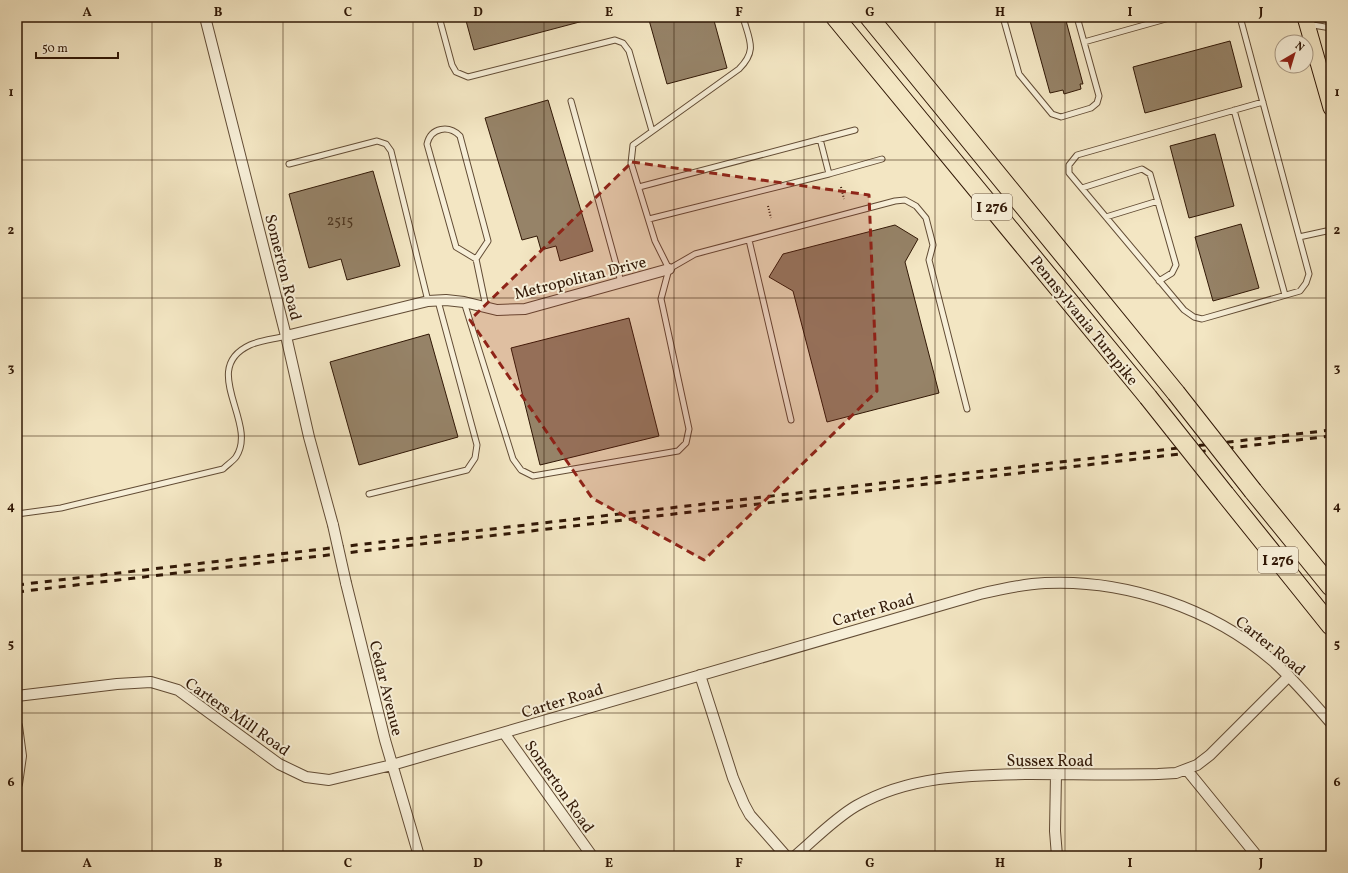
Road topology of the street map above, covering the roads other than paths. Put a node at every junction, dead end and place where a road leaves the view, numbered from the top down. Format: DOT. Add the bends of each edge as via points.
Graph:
graph roads {
  1 [pos="205,17"];
  2 [pos="439,17"];
  3 [pos="743,17"];
  4 [pos="835,17"];
  5 [pos="870,17"];
  6 [pos="1003,17"];
  7 [pos="1076,17"];
  8 [pos="1173,17"];
  9 [pos="1240,17"];
  10 [pos="1303,19"];
  11 [pos="1331,28"];
  12 [pos="1084,42"];
  13 [pos="1331,62"];
  14 [pos="1322,74"];
  15 [pos="571,101"];
  16 [pos="1263,102"];
  17 [pos="1331,108"];
  18 [pos="1234,110"];
  19 [pos="855,130"];
  20 [pos="652,131"];
  21 [pos="820,139"];
  22 [pos="882,159"];
  23 [pos="289,164"];
  24 [pos="829,174"];
  25 [pos="639,187"];
  26 [pos="1082,188"];
  27 [pos="1158,201"];
  28 [pos="1106,217"];
  29 [pos="649,219"];
  30 [pos="1331,230"];
  31 [pos="1299,237"];
  32 [pos="749,240"];
  33 [pos="476,259"];
  34 [pos="669,269"];
  35 [pos="1159,281"];
  36 [pos="622,282"];
  37 [pos="1285,295"];
  38 [pos="433,301"];
  39 [pos="464,302"];
  40 [pos="486,307"];
  41 [pos="286,336"];
  42 [pos="967,409"];
  43 [pos="791,420"];
  44 [pos="369,494"];
  45 [pos="17,514"];
  46 [pos="334,525"];
  47 [pos="1331,587"];
  48 [pos="1331,626"];
  49 [pos="700,675"];
  50 [pos="1289,676"];
  51 [pos="17,696"];
  52 [pos="1331,724"];
  53 [pos="17,726"];
  54 [pos="504,732"];
  55 [pos="392,765"];
  56 [pos="1187,770"];
  57 [pos="1056,774"];
  58 [pos="17,784"];
  59 [pos="419,856"];
  60 [pos="592,856"];
  61 [pos="786,856"];
  62 [pos="795,856"];
  63 [pos="1057,856"];
  64 [pos="1257,856"];
  1 -- 41 [label="street, Somerton Road"];
  2 -- 20 [label="lane" via="452,65 456,72 468,77 615,40 623,43 629,51"];
  3 -- 20 [label="lane" via="751,47 748,60"];
  4 -- 48 [label="highway, Pennsylvania Turnpike / I 276, bridge" via="1148,397"];
  5 -- 47 [label="highway, Pennsylvania Turnpike / I 276, bridge"];
  6 -- 12 [label="lane" via="1019,74 1052,114 1061,117 1092,108 1097,103 1099,96"];
  7 -- 12 [label="lane"];
  8 -- 12 [label="lane"];
  9 -- 16 [label="lane"];
  10 -- 11 [label="lane"];
  10 -- 14 [label="main road"];
  13 -- 14 [label="lane"];
  14 -- 17 [label="main road"];
  15 -- 36 [label="lane"];
  16 -- 18 [label="lane"];
  16 -- 31 [label="lane"];
  18 -- 26 [label="lane" via="1077,155 1069,165 1069,173"];
  18 -- 37 [label="lane"];
  19 -- 21 [label="lane"];
  20 -- 25 [label="lane" via="633,144 631,163"];
  21 -- 24 [label="lane"];
  21 -- 25 [label="lane"];
  22 -- 24 [label="lane"];
  23 -- 38 [label="lane" via="377,141 386,144 391,151"];
  24 -- 29 [label="lane"];
  25 -- 29 [label="lane"];
  26 -- 27 [label="lane" via="1142,169 1150,174"];
  26 -- 28 [label="lane"];
  27 -- 28 [label="lane"];
  27 -- 35 [label="lane" via="1176,265 1172,273"];
  28 -- 35 [label="lane"];
  29 -- 34 [label="lane" via="655,241"];
  30 -- 31 [label="lane"];
  31 -- 37 [label="lane" via="1309,274 1300,291"];
  32 -- 34 [label="lane" via="695,254"];
  32 -- 42 [label="lane" via="895,201 906,200 916,206 926,218 932,238 929,260"];
  32 -- 43 [label="lane"];
  33 -- 33 [label="lane" via="488,241 460,136 454,130 446,128 434,131 428,136 426,144 456,247"];
  33 -- 40 [label="lane"];
  34 -- 36 [label="street, Metropolitan Drive"];
  34 -- 39 [label="lane" via="661,299 690,429 686,443 678,451 534,476 521,470 513,459"];
  35 -- 37 [label="lane" via="1184,310 1202,319"];
  36 -- 40 [label="street, Metropolitan Drive" via="525,309 497,310"];
  38 -- 39 [label="street, Metropolitan Drive"];
  38 -- 41 [label="street, Metropolitan Drive"];
  38 -- 44 [label="lane" via="477,445 475,458 467,470"];
  39 -- 40 [label="street, Metropolitan Drive"];
  41 -- 45 [label="lane" via="250,345 234,357 227,374 242,438 237,456 223,469 61,508"];
  41 -- 46 [label="street, Somerton Road" via="309,437"];
  46 -- 55 [label="street, Cedar Avenue, bridge"];
  49 -- 50 [label="street, Carter Road" via="980,594 1029,584 1062,582 1146,594 1198,612 1238,634"];
  49 -- 54 [label="street, Carter Road"];
  49 -- 61 [label="street" via="729,767 744,804 750,815"];
  50 -- 52 [label="street, Carter Road"];
  50 -- 56 [label="street, Sussex Road" via="1210,755"];
  51 -- 55 [label="street, Carters Mill Road" via="151,682 178,690 279,764 306,777 329,780"];
  53 -- 58 [label="street" via="21,756"];
  54 -- 55 [label="street, Carter Road"];
  54 -- 60 [label="street, Somerton Road"];
  55 -- 59 [label="street, Cedar Avenue"];
  56 -- 57 [label="street, Sussex Road" via="1158,774"];
  56 -- 64 [label="street"];
  57 -- 62 [label="street, Sussex Road" via="952,776 928,779 905,786 856,806"];
  57 -- 63 [label="street"];
}
